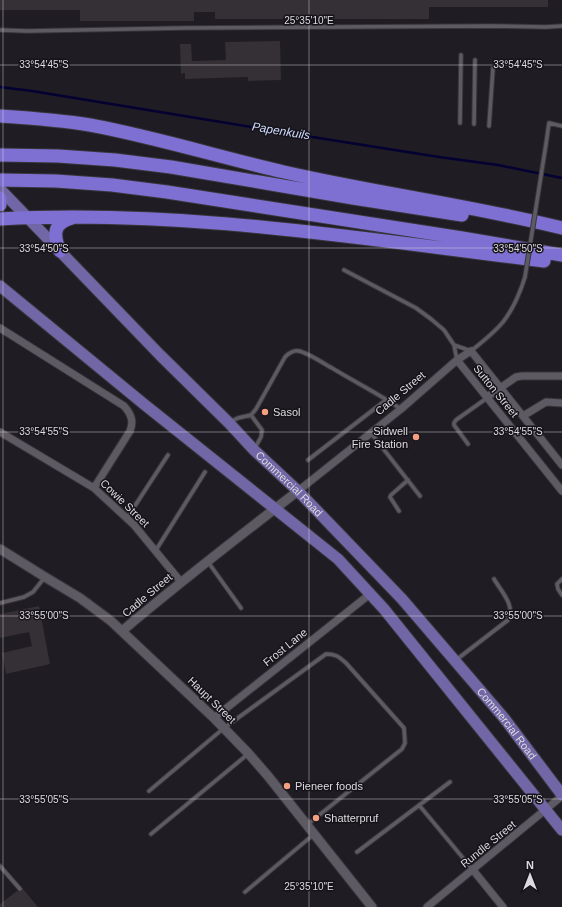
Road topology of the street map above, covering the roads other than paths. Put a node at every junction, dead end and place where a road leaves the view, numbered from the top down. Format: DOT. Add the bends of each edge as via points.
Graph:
graph roads {
  1 [pos="562,26"];
  2 [pos="0,30"];
  3 [pos="461,55"];
  4 [pos="475,60"];
  5 [pos="492,68"];
  6 [pos="0,116"];
  7 [pos="460,123"];
  8 [pos="474,124"];
  9 [pos="489,126"];
  10 [pos="562,126"];
  11 [pos="0,154"];
  12 [pos="0,180"];
  13 [pos="0,189"];
  14 [pos="0,198"];
  15 [pos="0,205"];
  16 [pos="28,217"];
  17 [pos="76,217"];
  18 [pos="0,219"];
  19 [pos="562,229"];
  20 [pos="60,251"];
  21 [pos="562,255"];
  22 [pos="562,263"];
  23 [pos="344,270"];
  24 [pos="0,286"];
  25 [pos="1,331"];
  26 [pos="454,345"];
  27 [pos="471,351"];
  28 [pos="458,360"];
  29 [pos="562,376"];
  30 [pos="500,387"];
  31 [pos="487,397"];
  32 [pos="386,400"];
  33 [pos="562,403"];
  34 [pos="401,409"];
  35 [pos="251,415"];
  36 [pos="524,416"];
  37 [pos="229,423"];
  38 [pos="0,432"];
  39 [pos="371,433"];
  40 [pos="468,444"];
  41 [pos="254,450"];
  42 [pos="168,455"];
  43 [pos="308,460"];
  44 [pos="561,460"];
  45 [pos="204,472"];
  46 [pos="408,480"];
  47 [pos="94,488"];
  48 [pos="298,491"];
  49 [pos="562,491"];
  50 [pos="420,496"];
  51 [pos="275,509"];
  52 [pos="398,511"];
  53 [pos="127,518"];
  54 [pos="0,549"];
  55 [pos="156,550"];
  56 [pos="207,561"];
  57 [pos="45,577"];
  58 [pos="494,579"];
  59 [pos="562,579"];
  60 [pos="181,582"];
  61 [pos="370,594"];
  62 [pos="562,595"];
  63 [pos="0,603"];
  64 [pos="241,608"];
  65 [pos="122,631"];
  66 [pos="455,661"];
  67 [pos="214,718"];
  68 [pos="224,728"];
  69 [pos="248,753"];
  70 [pos="450,782"];
  71 [pos="149,791"];
  72 [pos="562,796"];
  73 [pos="419,805"];
  74 [pos="546,810"];
  75 [pos="307,825"];
  76 [pos="562,830"];
  77 [pos="151,834"];
  78 [pos="314,835"];
  79 [pos="358,852"];
  80 [pos="0,866"];
  81 [pos="473,870"];
  82 [pos="20,889"];
  83 [pos="245,892"];
  84 [pos="372,907"];
  85 [pos="428,907"];
  86 [pos="503,907"];
  1 -- 2 [label="lane"];
  3 -- 7 [label="lane"];
  4 -- 8 [label="lane"];
  5 -- 9 [label="lane"];
  6 -- 19 [label="highway" via="90,125 284,172"];
  10 -- 27 [label="lane, Cadle Street, bridge" via="549,124 525,277 516,301 503,322"];
  11 -- 19 [label="highway" via="58,156 157,165 353,198"];
  12 -- 21 [label="highway" via="112,185 167,192"];
  13 -- 16 [label="main road, Commercial Road"];
  14 -- 15 [label="highway"];
  16 -- 17 [label="highway"];
  16 -- 18 [label="highway"];
  16 -- 20 [label="main road, Commercial Road"];
  17 -- 20 [label="highway" via="61,223 56,230"];
  17 -- 22 [label="highway" via="200,221"];
  20 -- 37 [label="main road, Commercial Road"];
  23 -- 26 [label="lane" via="432,318"];
  24 -- 51 [label="main road"];
  25 -- 47 [label="street" via="128,410 132,417 130,431"];
  26 -- 27 [label="lane"];
  26 -- 28 [label="lane"];
  27 -- 28 [label="street, Cadle Street"];
  27 -- 30 [label="street, Sutton Street"];
  28 -- 31 [label="street, Sutton Street"];
  28 -- 34 [label="street, Cadle Street"];
  29 -- 30 [label="street" via="519,376"];
  30 -- 31 [label="street"];
  30 -- 36 [label="street, Sutton Street"];
  31 -- 40 [label="lane" via="454,423"];
  31 -- 49 [label="street, Sutton Street"];
  32 -- 34 [label="lane"];
  32 -- 35 [label="lane" via="320,362 295,351 285,357"];
  32 -- 43 [label="lane"];
  33 -- 36 [label="street" via="544,403"];
  34 -- 39 [label="street, Cadle Street"];
  35 -- 37 [label="lane"];
  35 -- 41 [label="lane" via="262,432"];
  36 -- 44 [label="street, Sutton Street"];
  37 -- 41 [label="main road, Commercial Road"];
  38 -- 47 [label="street, Cowie Street"];
  39 -- 46 [label="lane"];
  39 -- 48 [label="street, Cadle Street"];
  41 -- 48 [label="main road, Commercial Road"];
  42 -- 53 [label="lane"];
  45 -- 55 [label="lane"];
  46 -- 50 [label="lane"];
  46 -- 52 [label="lane" via="390,497"];
  47 -- 53 [label="street, Cowie Street"];
  48 -- 51 [label="street, Cadle Street"];
  48 -- 66 [label="main road, Commercial Road" via="402,599"];
  51 -- 56 [label="street, Cadle Street"];
  51 -- 61 [label="main road" via="338,559"];
  53 -- 55 [label="street, Cowie Street"];
  54 -- 57 [label="street, Haupt Street"];
  55 -- 60 [label="street, Cowie Street"];
  56 -- 60 [label="street, Cadle Street"];
  56 -- 64 [label="lane"];
  57 -- 63 [label="lane" via="33,592 24,598"];
  57 -- 65 [label="street, Haupt Street" via="80,598"];
  58 -- 66 [label="lane" via="510,604 511,615"];
  59 -- 62 [label="lane" via="557,584"];
  60 -- 65 [label="street, Cadle Street"];
  61 -- 67 [label="street, Frost Lane"];
  61 -- 74 [label="main road"];
  65 -- 67 [label="street, Haupt Street"];
  66 -- 72 [label="main road, Commercial Road" via="504,718"];
  67 -- 68 [label="street, Haupt Street"];
  68 -- 69 [label="street, Haupt Street"];
  68 -- 71 [label="lane"];
  68 -- 75 [label="lane" via="326,654 333,654 346,663 404,728 405,743 402,749"];
  69 -- 75 [label="street, Haupt Street"];
  69 -- 77 [label="lane"];
  70 -- 73 [label="lane"];
  72 -- 74 [label="street, Rundle Street"];
  73 -- 79 [label="lane"];
  73 -- 81 [label="lane"];
  74 -- 76 [label="main road"];
  74 -- 81 [label="street, Rundle Street"];
  75 -- 78 [label="street, Haupt Street"];
  78 -- 83 [label="lane"];
  78 -- 84 [label="street, Haupt Street"];
  80 -- 82 [label="lane"];
  81 -- 85 [label="street, Rundle Street"];
  81 -- 86 [label="street"];
}
